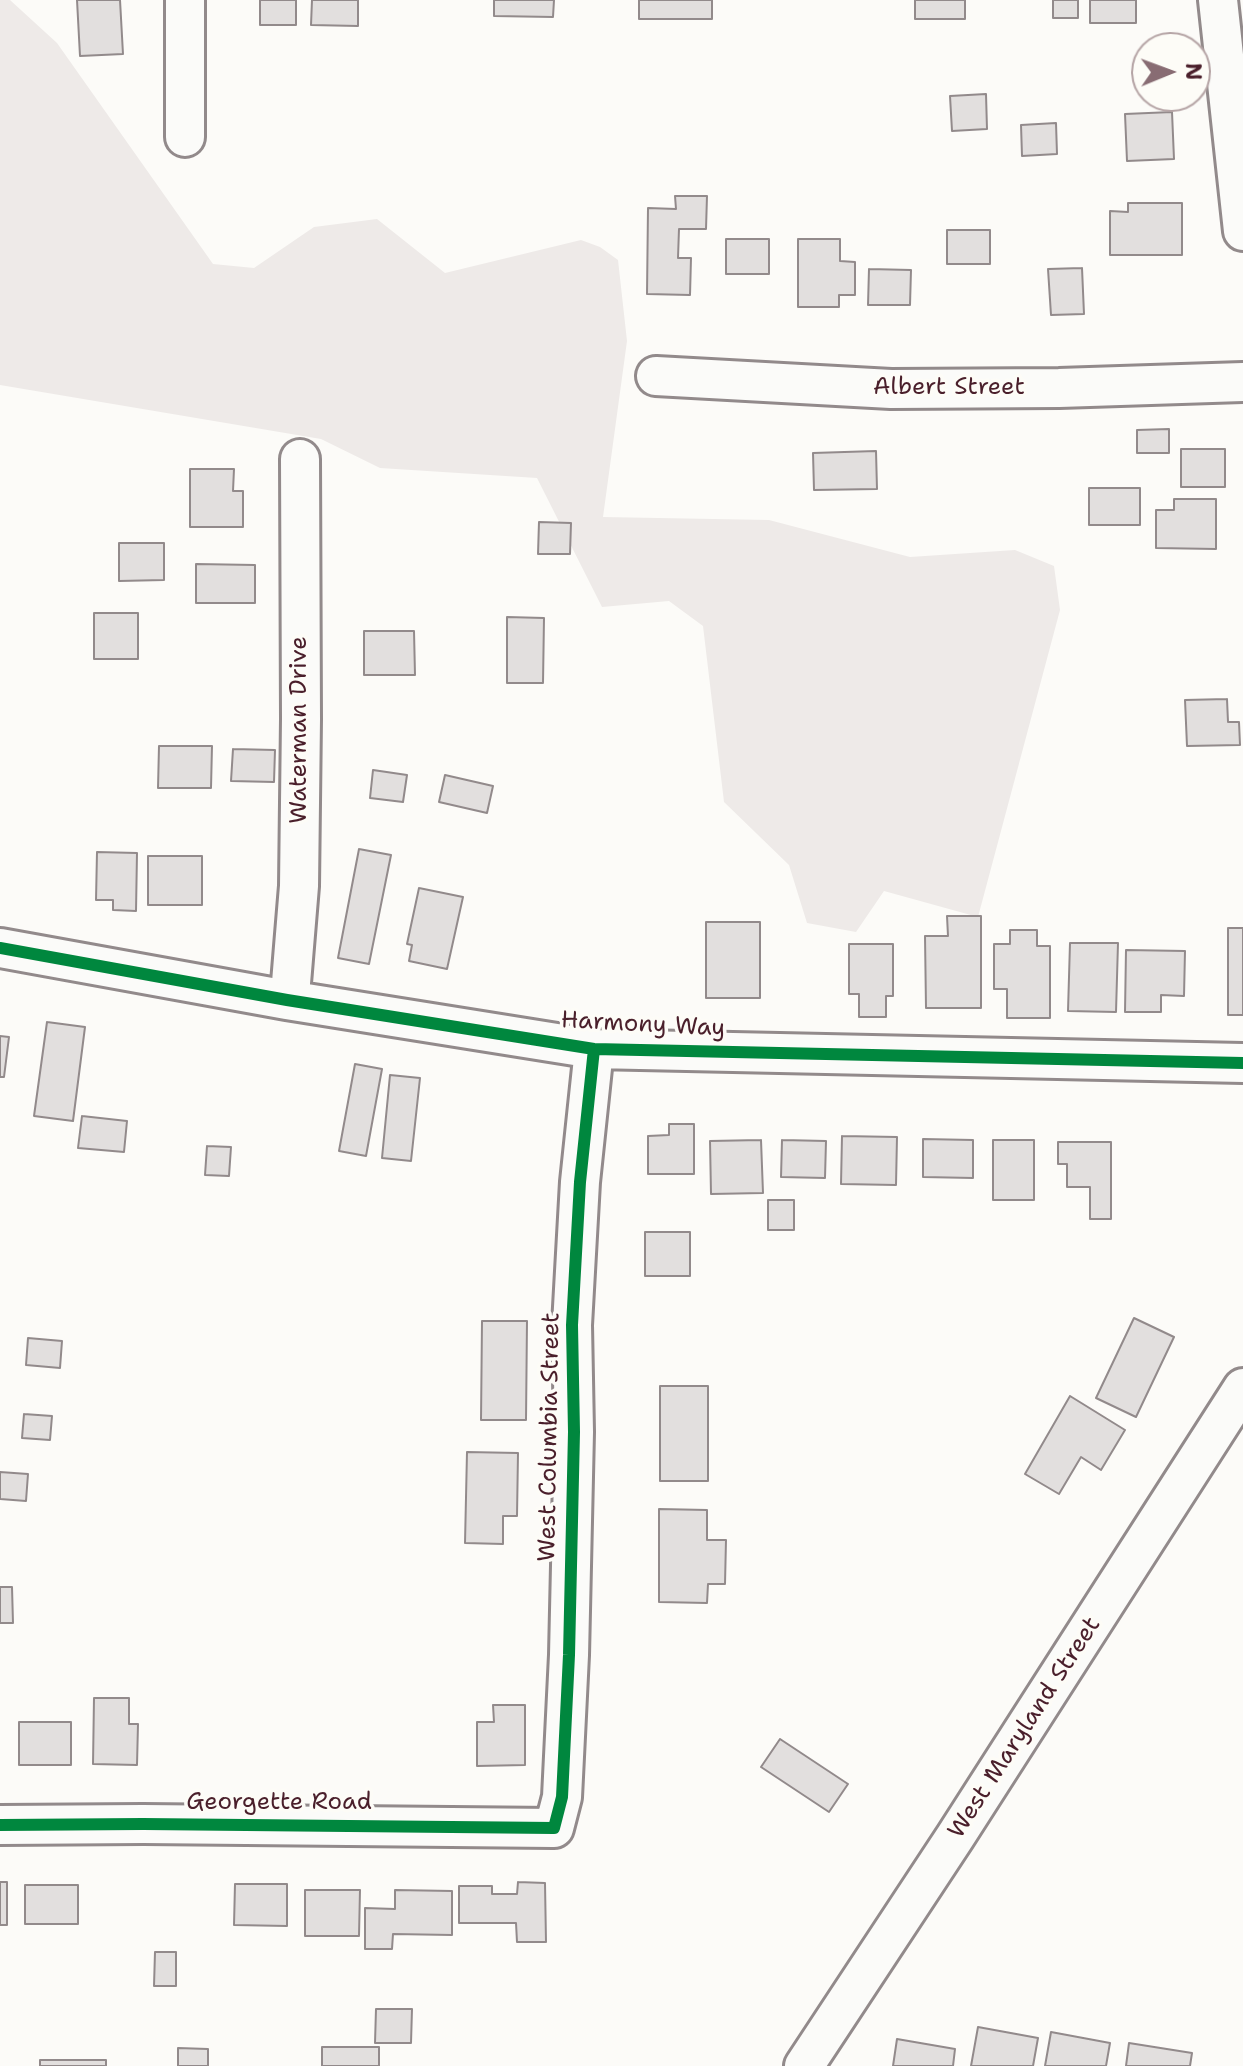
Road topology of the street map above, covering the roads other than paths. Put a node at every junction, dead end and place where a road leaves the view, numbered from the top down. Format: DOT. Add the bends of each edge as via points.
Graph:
graph roads {
  1 [pos="185,0"];
  2 [pos="1218,0"];
  3 [pos="185,137"];
  4 [pos="1243,231"];
  5 [pos="656,376"];
  6 [pos="1243,382"];
  7 [pos="300,459"];
  8 [pos="0,948"];
  9 [pos="287,1000"];
  10 [pos="594,1049"];
  11 [pos="1243,1063"];
  12 [pos="1243,1388"];
  13 [pos="0,1825"];
  14 [pos="555,1825"];
  15 [pos="804,2066"];
  1 -- 3 [label="street"];
  2 -- 4 [label="street"];
  5 -- 6 [label="street, Albert Street" via="891,389"];
  7 -- 9 [label="street, Waterman Drive" via="299,886"];
  8 -- 9 [label="street, Harmony Way"];
  9 -- 10 [label="street, Harmony Way"];
  10 -- 11 [label="street, Harmony Way"];
  10 -- 14 [label="street, West Columbia Street" via="573,1309 569,1655 562,1797"];
  12 -- 15 [label="street, West Maryland Street"];
  13 -- 14 [label="street, Georgette Road"];
}
